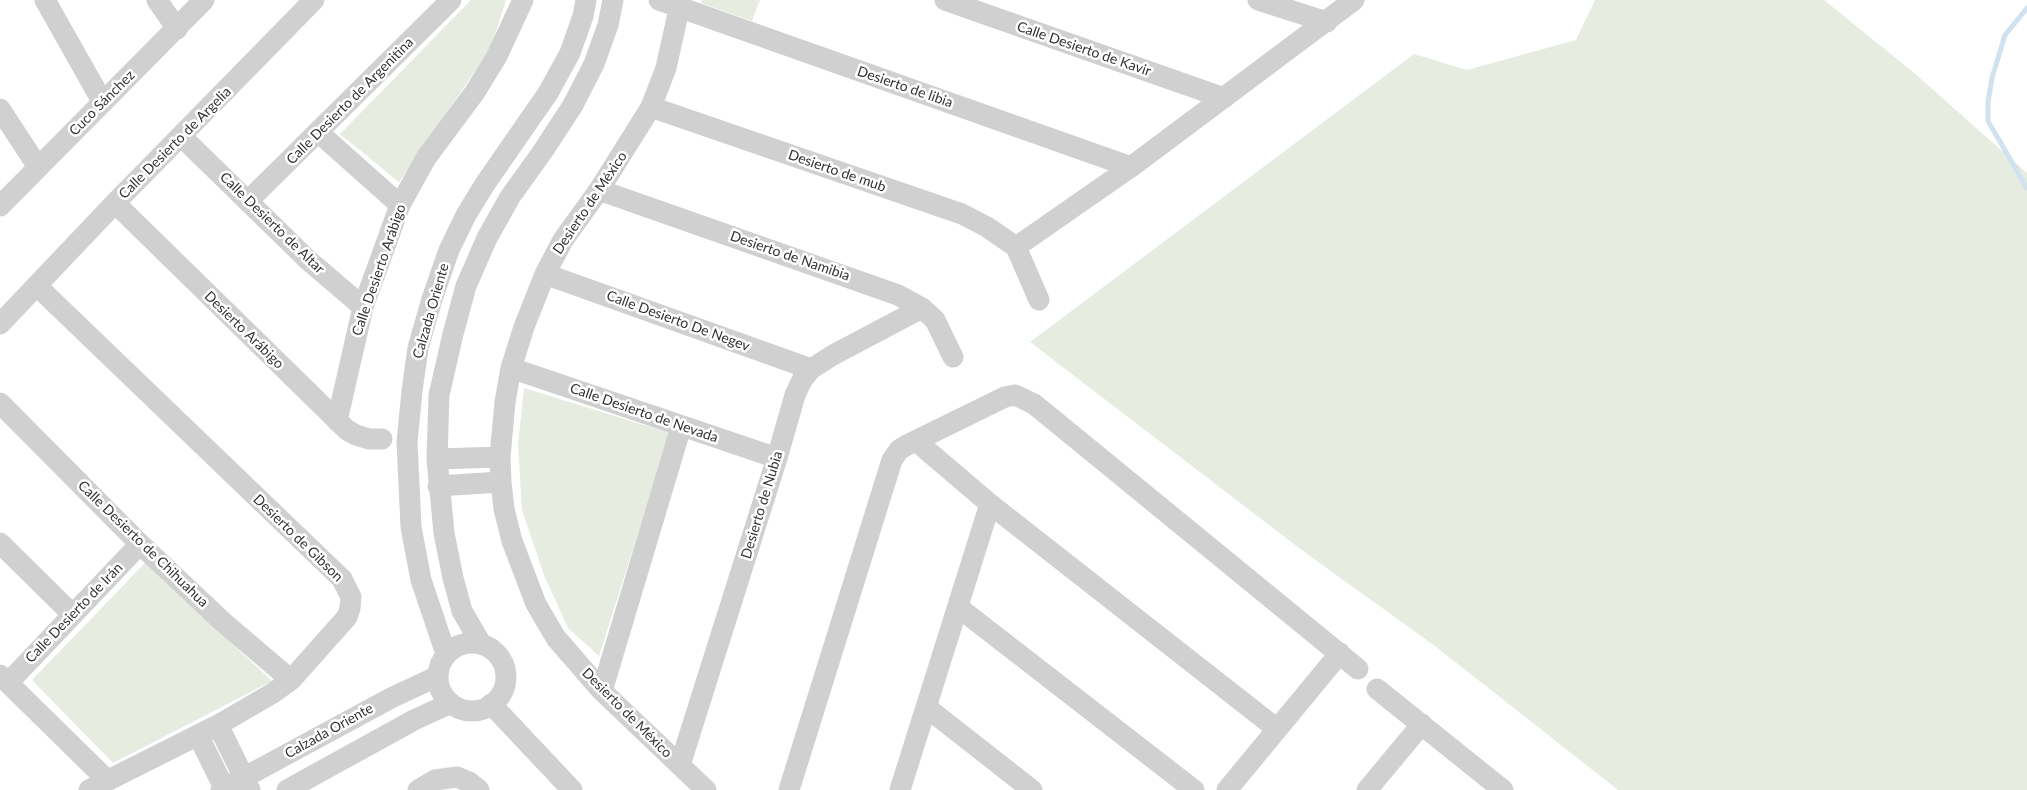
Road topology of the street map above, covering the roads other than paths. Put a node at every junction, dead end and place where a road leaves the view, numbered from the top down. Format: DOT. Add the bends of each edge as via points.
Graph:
graph roads {
  1 [pos="45,0"];
  2 [pos="157,0"];
  3 [pos="204,0"];
  4 [pos="314,0"];
  5 [pos="451,0"];
  6 [pos="523,0"];
  7 [pos="586,0"];
  8 [pos="614,0"];
  9 [pos="659,0"];
  10 [pos="944,0"];
  11 [pos="1258,0"];
  12 [pos="1354,0"];
  13 [pos="680,3"];
  14 [pos="1327,22"];
  15 [pos="177,28"];
  16 [pos="1224,98"];
  17 [pos="102,102"];
  18 [pos="651,107"];
  19 [pos="0,109"];
  20 [pos="318,132"];
  21 [pos="182,137"];
  22 [pos="38,167"];
  23 [pos="1131,167"];
  24 [pos="599,190"];
  25 [pos="248,201"];
  26 [pos="116,203"];
  27 [pos="400,205"];
  28 [pos="0,206"];
  29 [pos="1016,247"];
  30 [pos="545,274"];
  31 [pos="37,286"];
  32 [pos="1039,300"];
  33 [pos="363,307"];
  34 [pos="922,308"];
  35 [pos="0,324"];
  36 [pos="953,357"];
  37 [pos="511,368"];
  38 [pos="812,369"];
  39 [pos="412,391"];
  40 [pos="439,395"];
  41 [pos="0,403"];
  42 [pos="337,421"];
  43 [pos="681,426"];
  44 [pos="382,439"];
  45 [pos="916,441"];
  46 [pos="500,457"];
  47 [pos="777,458"];
  48 [pos="437,460"];
  49 [pos="501,482"];
  50 [pos="438,486"];
  51 [pos="990,504"];
  52 [pos="0,543"];
  53 [pos="140,544"];
  54 [pos="958,607"];
  55 [pos="72,614"];
  56 [pos="482,644"];
  57 [pos="1340,653"];
  58 [pos="446,654"];
  59 [pos="1358,668"];
  60 [pos="438,676"];
  61 [pos="4,679"];
  62 [pos="291,680"];
  63 [pos="1377,689"];
  64 [pos="602,691"];
  65 [pos="451,703"];
  66 [pos="492,704"];
  67 [pos="926,707"];
  68 [pos="1422,724"];
  69 [pos="218,725"];
  70 [pos="1277,729"];
  71 [pos="198,735"];
  72 [pos="680,765"];
  73 [pos="247,784"];
  74 [pos="98,785"];
  75 [pos="224,789"];
  76 [pos="1500,789"];
  77 [pos="287,790"];
  78 [pos="418,790"];
  79 [pos="479,790"];
  80 [pos="572,790"];
  81 [pos="706,790"];
  82 [pos="789,790"];
  83 [pos="900,790"];
  84 [pos="1032,790"];
  85 [pos="1194,790"];
  86 [pos="1227,790"];
  87 [pos="1367,790"];
  1 -- 17 [label="street"];
  2 -- 15 [label="street"];
  3 -- 15 [label="street, Cuco Sánchez"];
  4 -- 21 [label="street, Calle Desierto de Argelia"];
  5 -- 20 [label="street, Calle Desierto de Argenitina"];
  6 -- 27 [label="street, Calle Desierto Arábigo" via="475,92 426,158"];
  7 -- 39 [label="street, Calzada Oriente" via="570,53 548,93 466,215 449,250 421,340"];
  8 -- 40 [label="street, Calzada Oriente" via="594,64 568,112 510,197 487,238 466,286"];
  9 -- 13 [label="street, Desierto de libia"];
  10 -- 16 [label="street, Calle Desierto de Kavir"];
  11 -- 14 [label="street"];
  12 -- 14 [label="street"];
  13 -- 18 [label="street, Desierto de México" via="668,59"];
  13 -- 23 [label="street, Desierto de libia"];
  14 -- 16 [label="street"];
  15 -- 17 [label="street, Cuco Sánchez"];
  16 -- 23 [label="street"];
  17 -- 22 [label="street, Cuco Sánchez"];
  18 -- 24 [label="street, Desierto de México"];
  18 -- 29 [label="street, Desierto de mub" via="962,214"];
  19 -- 22 [label="street"];
  20 -- 25 [label="street, Calle Desierto de Argenitina"];
  20 -- 27 [label="street"];
  21 -- 25 [label="street, Calle Desierto de Altar"];
  21 -- 26 [label="street, Calle Desierto de Argelia"];
  22 -- 28 [label="street, Cuco Sánchez"];
  23 -- 29 [label="street"];
  24 -- 30 [label="street, Desierto de México" via="562,240"];
  24 -- 34 [label="street, Desierto de Namibia" via="857,280"];
  25 -- 33 [label="street, Calle Desierto de Altar" via="308,260"];
  26 -- 31 [label="street, Calle Desierto de Argelia"];
  26 -- 42 [label="street, Desierto Arábigo"];
  27 -- 33 [label="street, Calle Desierto Arábigo"];
  29 -- 32 [label="street"];
  30 -- 37 [label="street, Desierto de México"];
  30 -- 38 [label="street, Calle Desierto De Negev"];
  31 -- 35 [label="street"];
  31 -- 62 [label="street, Desierto de Gibson" via="348,588 351,597 347,617"];
  33 -- 42 [label="street, Calle Desierto Arábigo"];
  34 -- 36 [label="street, Desierto de Namibia" via="935,320"];
  34 -- 38 [label="street, Desierto de Nubia"];
  37 -- 43 [label="street, Calle Desierto de Nevada"];
  37 -- 46 [label="street, Desierto de México"];
  38 -- 47 [label="street, Desierto de Nubia" via="795,395"];
  39 -- 40 [label="street"];
  39 -- 58 [label="street, Calzada Oriente" via="407,442 411,527 421,580"];
  40 -- 48 [label="street, Calzada Oriente"];
  41 -- 53 [label="street, Calle Desierto de Chihuahua"];
  42 -- 44 [label="street, Desierto Arábigo" via="356,435"];
  43 -- 47 [label="street, Calle Desierto de Nevada"];
  43 -- 64 [label="street"];
  45 -- 51 [label="street"];
  45 -- 57 [label="street" via="1005,397 1015,395 1024,398"];
  45 -- 82 [label="street" via="900,450 892,460"];
  46 -- 48 [label="street"];
  46 -- 49 [label="street, Desierto de México"];
  47 -- 72 [label="street, Desierto de Nubia"];
  48 -- 50 [label="street, Calzada Oriente"];
  49 -- 50 [label="street"];
  49 -- 64 [label="street, Desierto de México" via="512,542 536,604 556,638"];
  50 -- 56 [label="street, Calzada Oriente" via="444,533 462,611"];
  51 -- 54 [label="street"];
  51 -- 70 [label="street"];
  52 -- 55 [label="street"];
  53 -- 55 [label="street, Calle Desierto de Irán"];
  53 -- 62 [label="street, Calle Desierto de Chihuahua"];
  54 -- 67 [label="street"];
  54 -- 85 [label="street"];
  55 -- 61 [label="street, Calle Desierto de Irán"];
  56 -- 58 [label="street" via="462,644"];
  56 -- 66 [label="street" via="499,656 506,676 502,692"];
  57 -- 59 [label="street"];
  57 -- 70 [label="street"];
  58 -- 60 [label="street"];
  60 -- 65 [label="street" via="442,691"];
  60 -- 73 [label="street, Calzada Oriente" via="391,698"];
  61 -- 74 [label="street"];
  62 -- 69 [label="street, Desierto de Gibson"];
  63 -- 68 [label="street"];
  64 -- 72 [label="street, Desierto de México"];
  65 -- 66 [label="street" via="471,711"];
  65 -- 77 [label="street"];
  66 -- 80 [label="street"];
  67 -- 83 [label="street"];
  67 -- 84 [label="street"];
  68 -- 76 [label="street"];
  68 -- 87 [label="street"];
  69 -- 71 [label="street, Desierto de Gibson"];
  69 -- 73 [label="street"];
  70 -- 86 [label="street"];
  71 -- 74 [label="street, Desierto de Gibson"];
  71 -- 75 [label="street"];
  72 -- 81 [label="street, Desierto de México"];
  73 -- 75 [label="street, Calzada Oriente"];
  78 -- 79 [label="street" via="435,780 457,777"];
}
